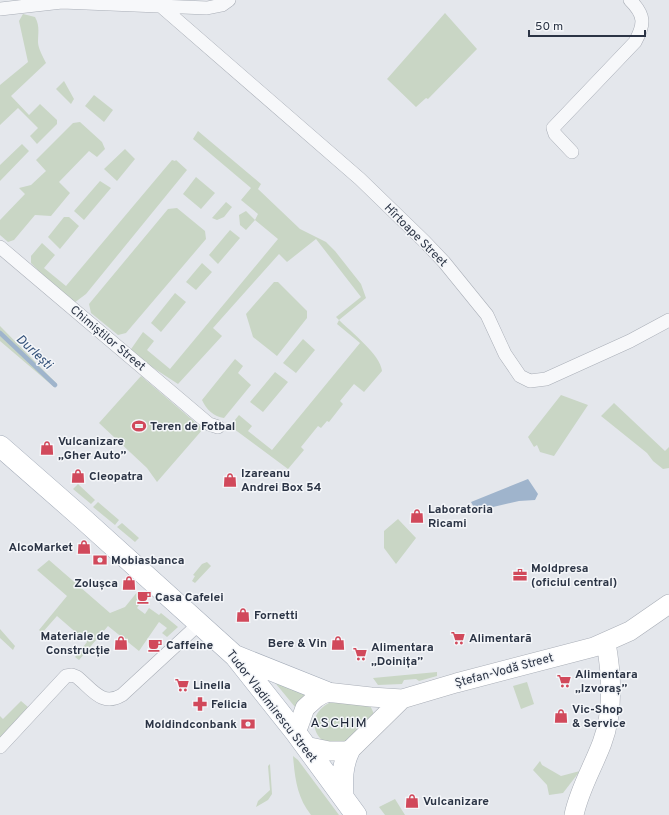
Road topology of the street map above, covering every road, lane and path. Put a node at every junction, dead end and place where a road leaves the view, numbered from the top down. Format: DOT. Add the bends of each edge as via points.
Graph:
graph roads {
  1 [pos="229,0"];
  2 [pos="630,0"];
  3 [pos="1,6"];
  4 [pos="162,7"];
  5 [pos="572,152"];
  6 [pos="0,247"];
  7 [pos="669,320"];
  8 [pos="218,427"];
  9 [pos="0,446"];
  10 [pos="669,604"];
  11 [pos="200,623"];
  12 [pos="606,643"];
  13 [pos="234,656"];
  14 [pos="326,692"];
  15 [pos="402,699"];
  16 [pos="300,740"];
  17 [pos="0,747"];
  18 [pos="349,751"];
  19 [pos="343,796"];
  20 [pos="356,815"];
  21 [pos="574,815"];
  1 -- 4 [label="street" via="215,8"];
  2 -- 5 [label="street" via="638,8 642,18 642,29 635,42 553,128 555,134"];
  3 -- 4 [label="street" via="62,2"];
  4 -- 7 [label="street, Hîrtoape Street" via="360,179 440,257 487,315 515,370 525,379 536,382 546,379 630,341"];
  6 -- 8 [label="street, Chimiștilor Street" via="209,424"];
  9 -- 11 [label="main road, Tudor Vladimirescu Street"];
  10 -- 12 [label="street, Ștefan-Vodă Street" via="630,631"];
  11 -- 13 [label="main road, Tudor Vladimirescu Street"];
  11 -- 17 [label="street" via="122,695 112,700 105,700 77,678 66,676"];
  12 -- 15 [label="street, Ștefan-Vodă Street"];
  12 -- 21 [label="street" via="611,676 608,719 603,742 583,786"];
  13 -- 14 [label="main road"];
  13 -- 16 [label="main road, Tudor Vladimirescu Street"];
  14 -- 15 [label="street, Ștefan-Vodă Street"];
  14 -- 16 [label="street" via="306,708"];
  15 -- 18 [label="street, Ștefan-Vodă Street"];
  16 -- 18 [label="street" via="329,751"];
  16 -- 19 [label="main road, Tudor Vladimirescu Street"];
  18 -- 19 [label="main road" via="343,763"];
  19 -- 20 [label="main road, Tudor Vladimirescu Street"];
}
